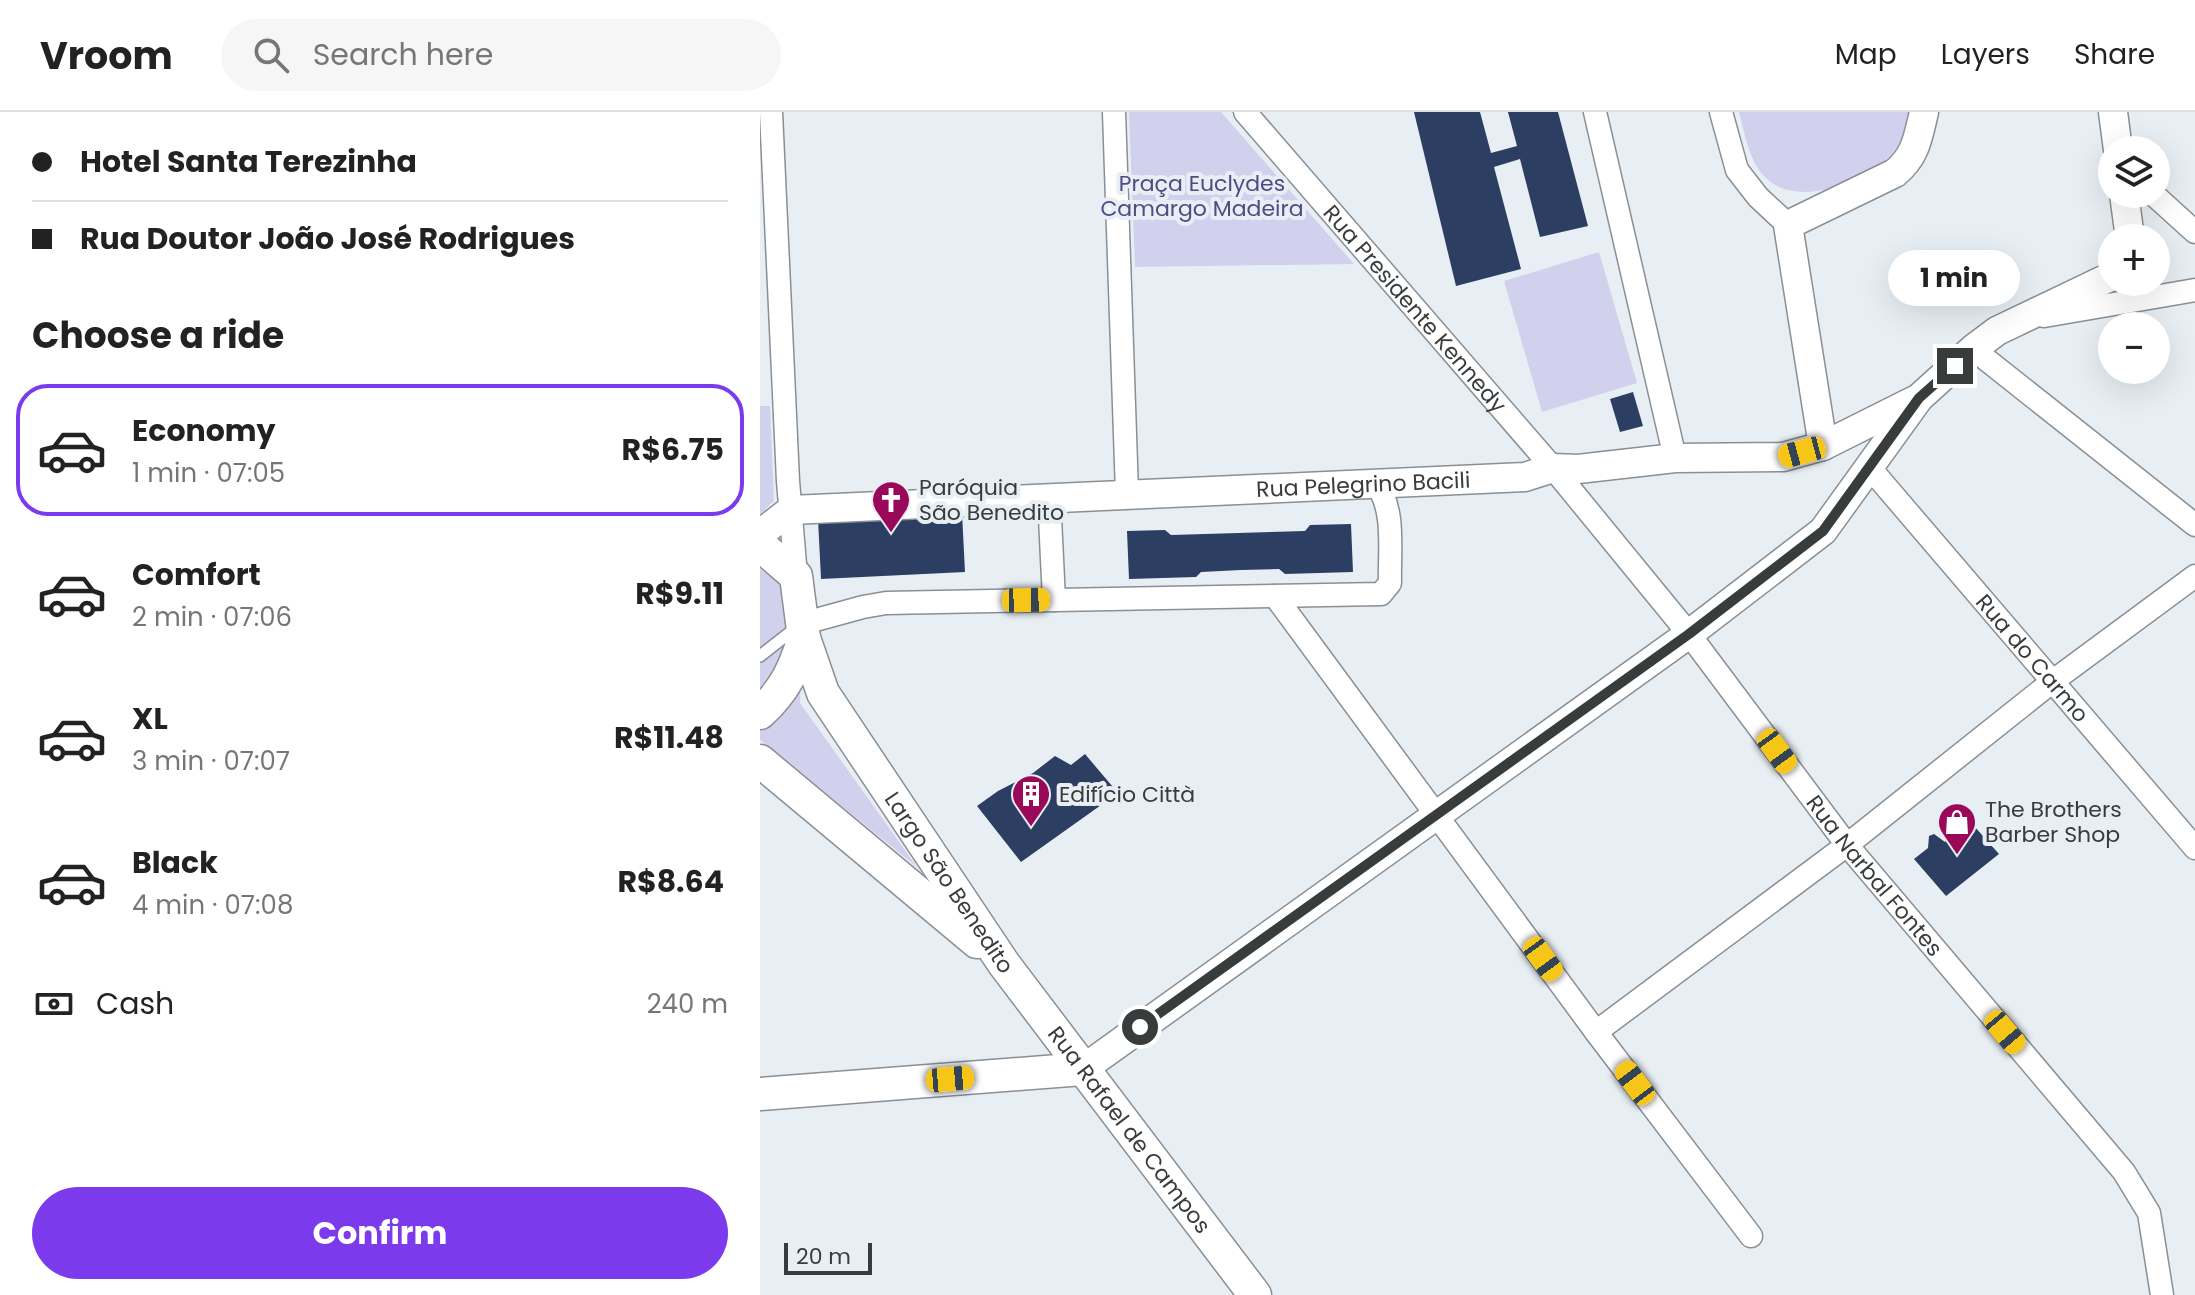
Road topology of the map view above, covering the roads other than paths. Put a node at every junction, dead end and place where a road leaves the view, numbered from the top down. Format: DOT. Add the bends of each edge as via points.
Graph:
graph roads {
  1 [pos="771,112"];
  2 [pos="1114,112"];
  3 [pos="1245,112"];
  4 [pos="1595,112"];
  5 [pos="1721,112"];
  6 [pos="1924,112"];
  7 [pos="2168,208"];
  8 [pos="1788,225"];
  9 [pos="2195,232"];
  10 [pos="2098,283"];
  11 [pos="2195,290"];
  12 [pos="2023,319"];
  13 [pos="1973,349"];
  14 [pos="1919,398"];
  15 [pos="1823,446"];
  16 [pos="1675,458"];
  17 [pos="1553,468"];
  18 [pos="1870,468"];
  19 [pos="1375,482"];
  20 [pos="1127,493"];
  21 [pos="1049,497"];
  22 [pos="791,510"];
  23 [pos="2195,525"];
  24 [pos="760,534"];
  25 [pos="760,549"];
  26 [pos="796,576"];
  27 [pos="2195,576"];
  28 [pos="1275,596"];
  29 [pos="1054,600"];
  30 [pos="802,631"];
  31 [pos="1689,634"];
  32 [pos="760,656"];
  33 [pos="2053,681"];
  34 [pos="760,713"];
  35 [pos="760,761"];
  36 [pos="1437,814"];
  37 [pos="1847,845"];
  38 [pos="2195,848"];
  39 [pos="1004,964"];
  40 [pos="1596,1032"];
  41 [pos="1083,1069"];
  42 [pos="760,1094"];
  43 [pos="1751,1236"];
  44 [pos="1255,1295"];
  45 [pos="2162,1295"];
  1 -- 22 [label="street, Largo São Benedito"];
  2 -- 20 [label="street"];
  3 -- 17 [label="street, Rua Presidente Kennedy"];
  4 -- 16 [label="street"];
  5 -- 8 [label="street" via="1737,170"];
  6 -- 8 [label="street" via="1909,162"];
  7 -- 9 [label="street"];
  8 -- 15 [label="street"];
  10 -- 12 [label="street"];
  11 -- 12 [label="street"];
  12 -- 13 [label="street"];
  13 -- 14 [label="street"];
  13 -- 23 [label="street"];
  14 -- 15 [label="street, Rua Pelegrino Bacili"];
  14 -- 18 [label="street"];
  15 -- 16 [label="street, Rua Pelegrino Bacili" via="1783,457"];
  16 -- 17 [label="street, Rua Pelegrino Bacili"];
  17 -- 19 [label="street, Rua Pelegrino Bacili" via="1525,477"];
  17 -- 31 [label="street, Rua Narbal Fontes"];
  18 -- 31 [label="street" via="1823,531"];
  18 -- 33 [label="street, Rua do Carmo"];
  19 -- 20 [label="street, Rua Pelegrino Bacili"];
  19 -- 28 [label="street" via="1388,508 1387,589 1374,595"];
  20 -- 21 [label="street, Rua Pelegrino Bacili"];
  21 -- 22 [label="street, Rua Pelegrino Bacili"];
  21 -- 29 [label="street"];
  22 -- 24 [label="street"];
  22 -- 26 [label="street, Largo São Benedito"];
  25 -- 26 [label="main road"];
  26 -- 30 [label="main road, Largo São Benedito"];
  27 -- 33 [label="street"];
  28 -- 29 [label="street"];
  28 -- 36 [label="street"];
  29 -- 30 [label="street" via="886,603"];
  30 -- 32 [label="lane"];
  30 -- 34 [label="main road" via="793,673"];
  30 -- 39 [label="main road, Largo São Benedito" via="823,693"];
  31 -- 36 [label="street"];
  31 -- 37 [label="street, Rua Narbal Fontes"];
  33 -- 37 [label="street"];
  33 -- 38 [label="street, Rua do Carmo"];
  35 -- 39 [label="main road, Largo São Benedito"];
  36 -- 40 [label="street"];
  36 -- 41 [label="street"];
  37 -- 40 [label="street"];
  37 -- 45 [label="street, Rua Narbal Fontes" via="2124,1172 2149,1213"];
  39 -- 41 [label="main road, Rua Rafael de Campos"];
  40 -- 43 [label="street"];
  41 -- 42 [label="main road"];
  41 -- 44 [label="main road, Rua Rafael de Campos"];
}
